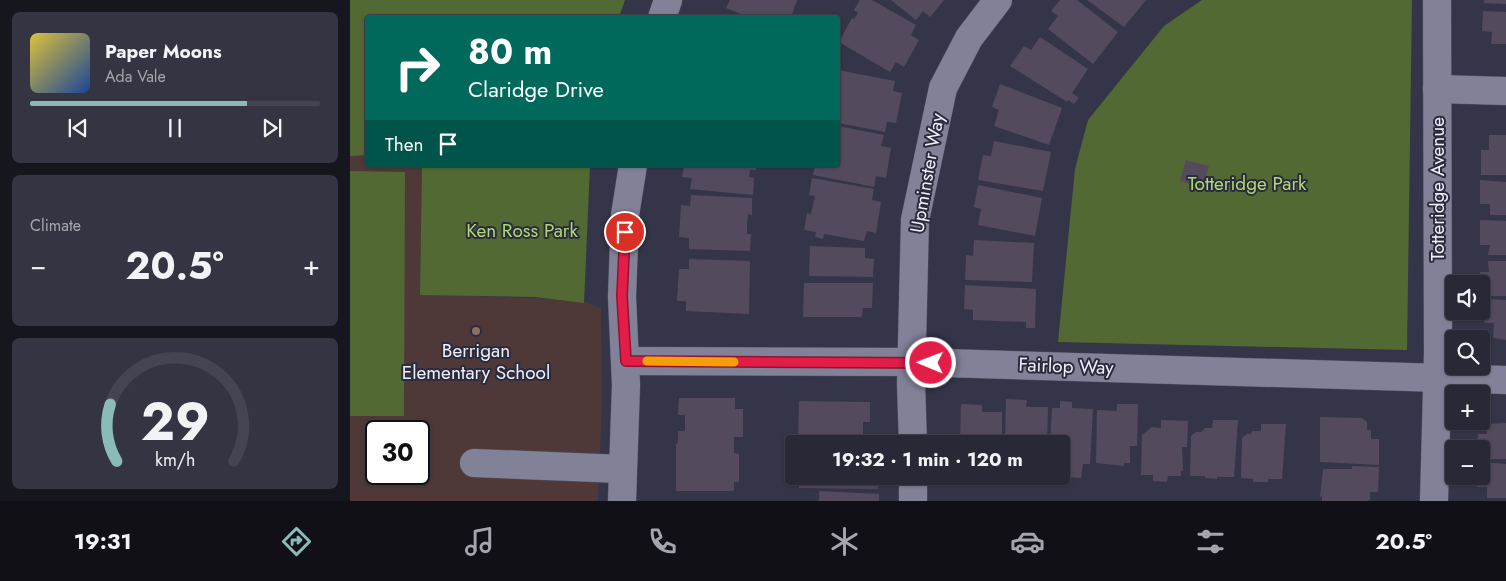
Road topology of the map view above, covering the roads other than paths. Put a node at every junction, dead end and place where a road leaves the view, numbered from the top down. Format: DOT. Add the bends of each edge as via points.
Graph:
graph roads {
  1 [pos="668,0"];
  2 [pos="998,0"];
  3 [pos="1437,0"];
  4 [pos="663,15"];
  5 [pos="1437,89"];
  6 [pos="1506,91"];
  7 [pos="633,167"];
  8 [pos="626,361"];
  9 [pos="912,362"];
  10 [pos="1437,377"];
  11 [pos="1506,380"];
  12 [pos="913,435"];
  13 [pos="474,463"];
  14 [pos="622,469"];
  15 [pos="913,485"];
  16 [pos="622,501"];
  17 [pos="913,501"];
  18 [pos="1434,501"];
  1 -- 4 [label="street"];
  2 -- 9 [label="street, Upminster Way" via="969,38 943,88 915,220"];
  3 -- 5 [label="street, Totteridge Avenue"];
  5 -- 6 [label="street"];
  5 -- 10 [label="street, Totteridge Avenue"];
  7 -- 8 [label="street" via="625,215 622,296"];
  8 -- 9 [label="street, Fairlop Way"];
  8 -- 14 [label="street"];
  9 -- 10 [label="street, Fairlop Way"];
  9 -- 12 [label="street, Upminster Way"];
  10 -- 11 [label="street, Fairlop Way"];
  10 -- 18 [label="street, Totteridge Avenue"];
  13 -- 14 [label="street"];
  14 -- 16 [label="street"];
  15 -- 17 [label="street"];
}
